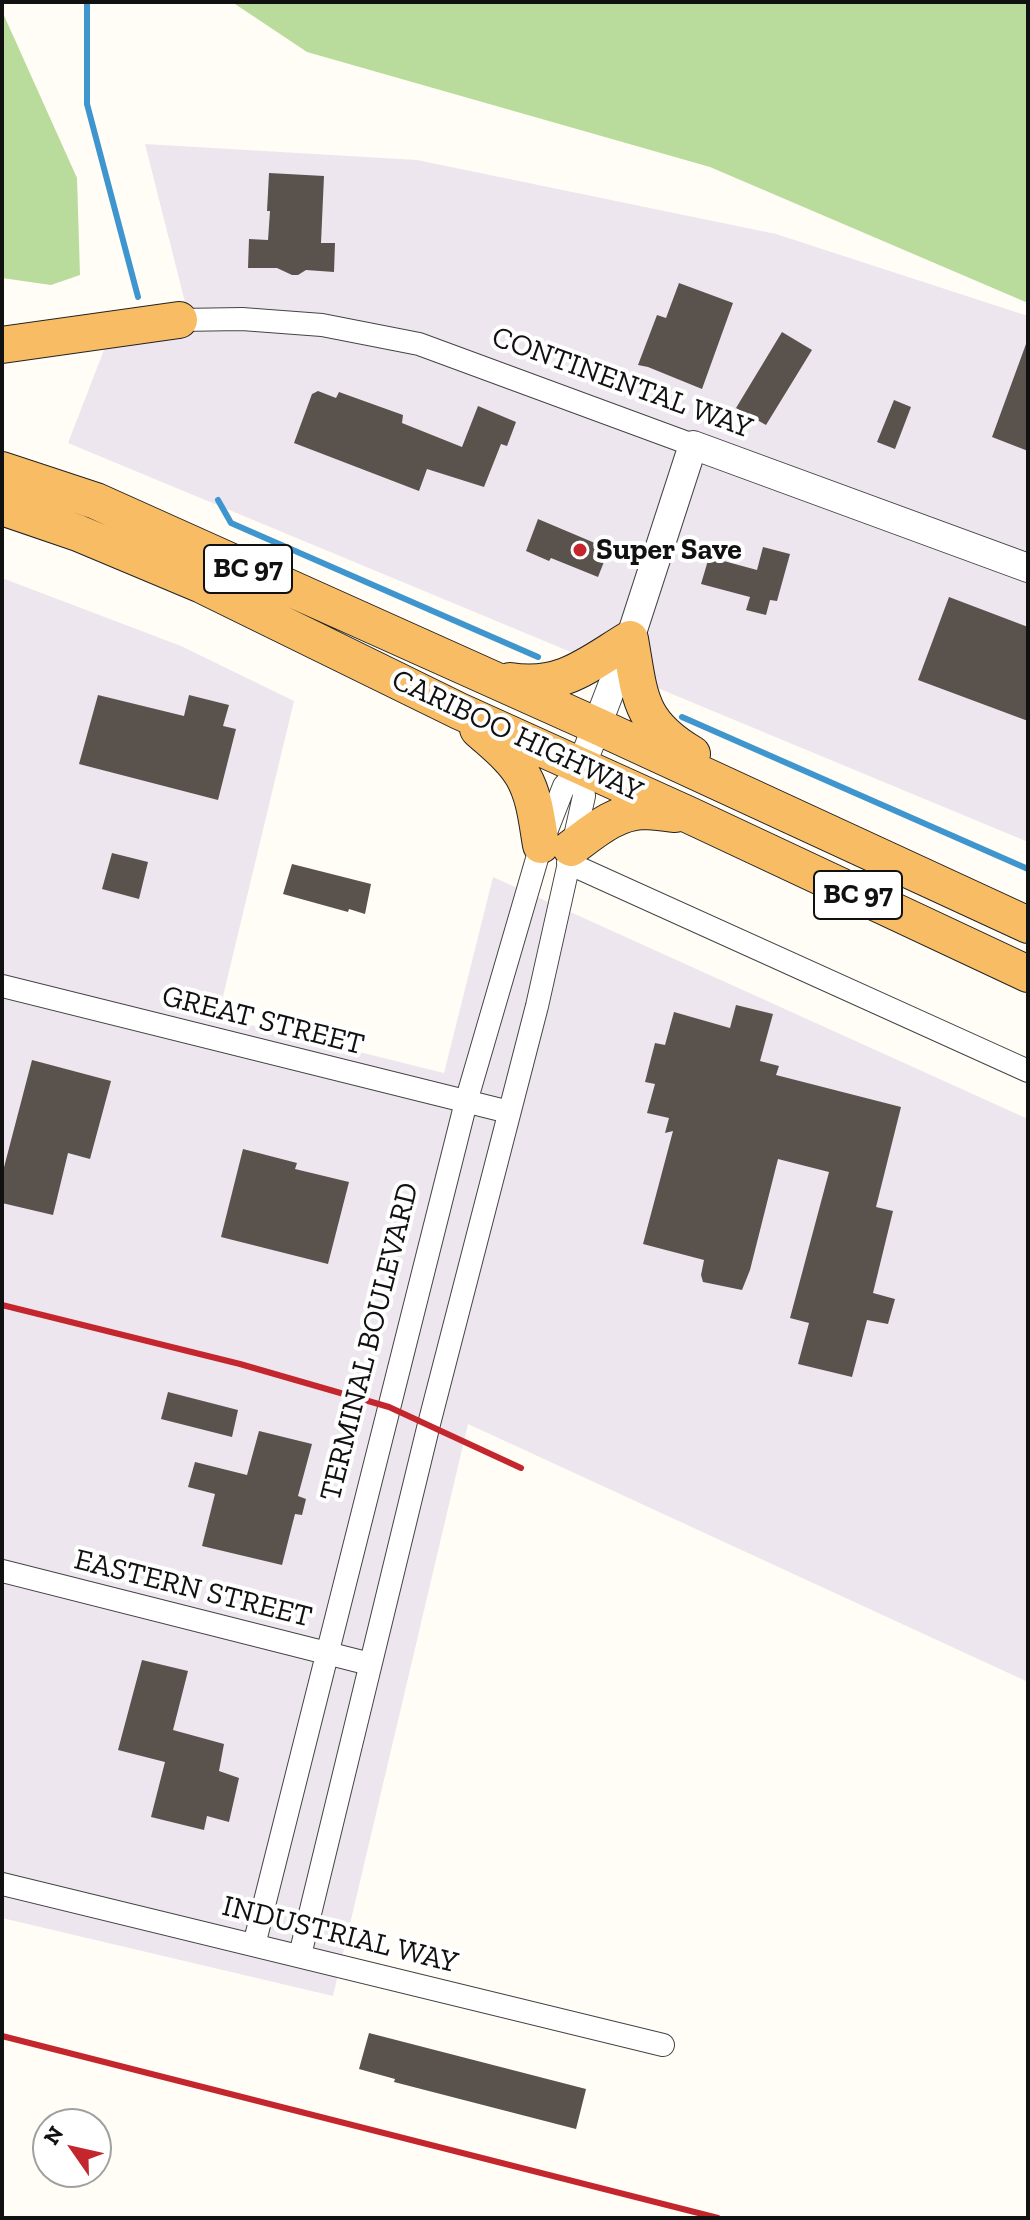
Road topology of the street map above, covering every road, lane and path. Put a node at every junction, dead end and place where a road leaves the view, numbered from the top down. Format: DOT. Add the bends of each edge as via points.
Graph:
graph roads {
  1 [pos="179,320"];
  2 [pos="2,345"];
  3 [pos="693,445"];
  4 [pos="2,470"];
  5 [pos="2,507"];
  6 [pos="1028,568"];
  7 [pos="202,585"];
  8 [pos="630,639"];
  9 [pos="490,678"];
  10 [pos="459,711"];
  11 [pos="597,726"];
  12 [pos="581,767"];
  13 [pos="689,815"];
  14 [pos="817,827"];
  15 [pos="560,852"];
  16 [pos="973,899"];
  17 [pos="1028,925"];
  18 [pos="1028,974"];
  19 [pos="2,986"];
  20 [pos="1028,1071"];
  21 [pos="466,1102"];
  22 [pos="509,1112"];
  23 [pos="2,1571"];
  24 [pos="326,1653"];
  25 [pos="370,1664"];
  26 [pos="2,1884"];
  27 [pos="254,1945"];
  28 [pos="300,1955"];
  29 [pos="663,2045"];
  1 -- 2 [label="highway"];
  1 -- 3 [label="street, CONTINENTAL WAY" via="322,325 419,344"];
  3 -- 6 [label="street, CONTINENTAL WAY"];
  3 -- 8 [label="street, TERMINAL BOULEVARD"];
  4 -- 9 [label="highway, CARIBOO HIGHWAY / BC 97" via="96,501"];
  5 -- 7 [label="highway, CARIBOO HIGHWAY / BC 97"];
  7 -- 10 [label="highway, CARIBOO HIGHWAY / BC 97"];
  7 -- 11 [label="highway" via="224,584 540,727 578,734"];
  8 -- 9 [label="highway" via="552,682"];
  8 -- 11 [label="street, TERMINAL BOULEVARD"];
  8 -- 14 [label="highway" via="640,697 663,734"];
  9 -- 11 [label="highway, CARIBOO HIGHWAY / BC 97"];
  10 -- 12 [label="highway, CARIBOO HIGHWAY / BC 97"];
  10 -- 15 [label="highway" via="522,774"];
  11 -- 12 [label="street, TERMINAL BOULEVARD"];
  11 -- 14 [label="highway, CARIBOO HIGHWAY / BC 97"];
  12 -- 13 [label="highway, CARIBOO HIGHWAY / BC 97"];
  12 -- 15 [label="street, TERMINAL BOULEVARD" via="564,786"];
  12 -- 16 [label="highway" via="615,762 863,871"];
  13 -- 15 [label="highway" via="629,813"];
  13 -- 18 [label="highway, CARIBOO HIGHWAY / BC 97"];
  14 -- 16 [label="highway, CARIBOO HIGHWAY / BC 97"];
  15 -- 20 [label="street"];
  15 -- 21 [label="street, TERMINAL BOULEVARD"];
  15 -- 22 [label="street, TERMINAL BOULEVARD" via="537,1006"];
  16 -- 17 [label="highway, CARIBOO HIGHWAY / BC 97"];
  19 -- 21 [label="street, GREAT STREET"];
  21 -- 22 [label="street, GREAT STREET"];
  21 -- 24 [label="street, TERMINAL BOULEVARD"];
  22 -- 25 [label="street, TERMINAL BOULEVARD"];
  23 -- 24 [label="street, EASTERN STREET"];
  24 -- 25 [label="street, EASTERN STREET"];
  24 -- 27 [label="street, TERMINAL BOULEVARD"];
  25 -- 28 [label="street, TERMINAL BOULEVARD"];
  26 -- 27 [label="street, INDUSTRIAL WAY"];
  27 -- 28 [label="street, INDUSTRIAL WAY"];
  28 -- 29 [label="street, INDUSTRIAL WAY"];
}
